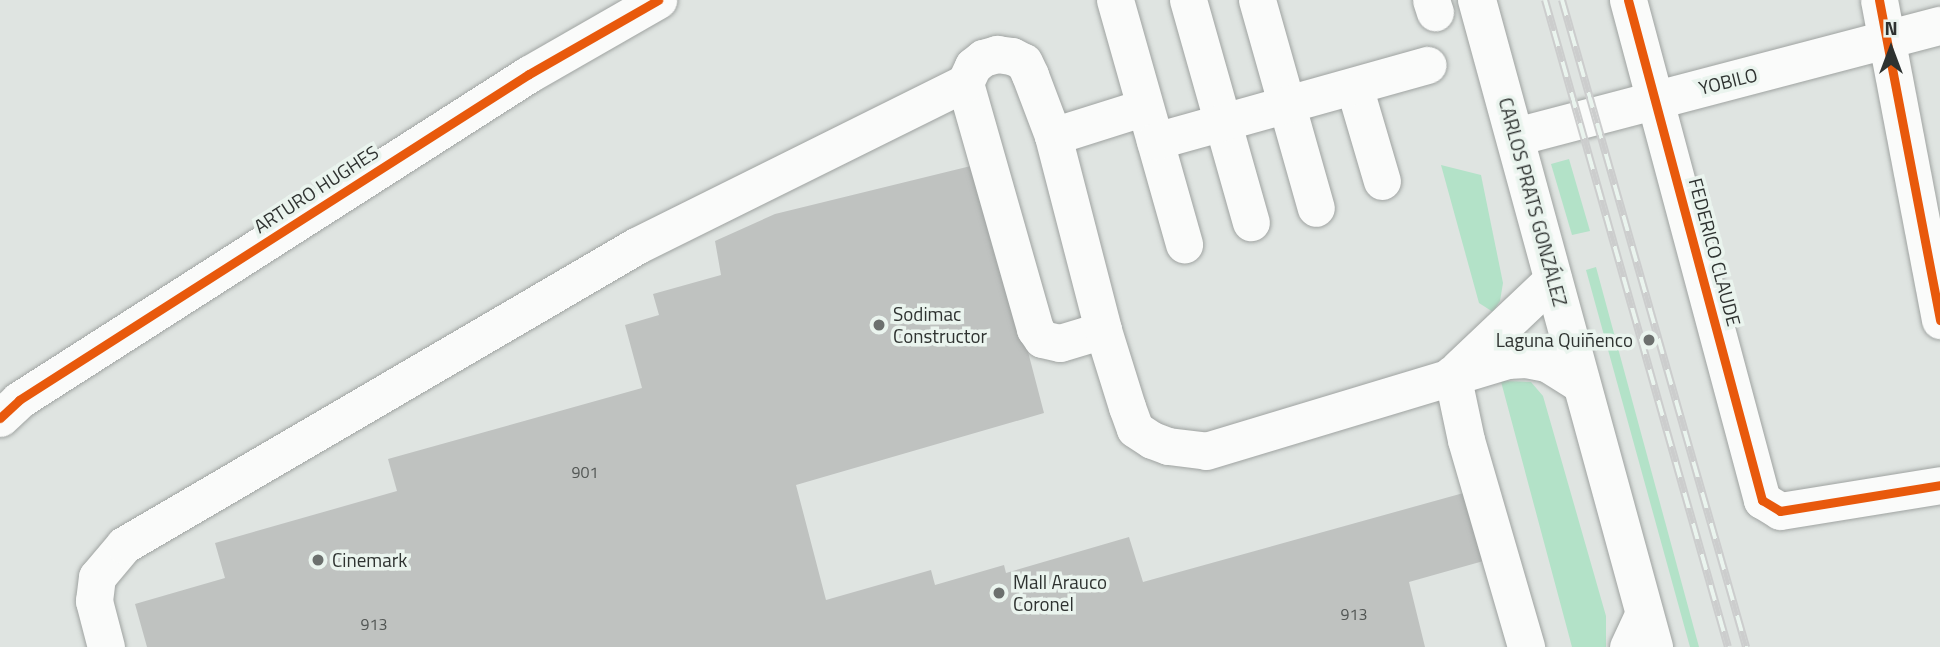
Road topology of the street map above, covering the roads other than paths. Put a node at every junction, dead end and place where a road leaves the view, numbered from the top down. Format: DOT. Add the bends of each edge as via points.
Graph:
graph roads {
  1 [pos="1115,0"];
  2 [pos="1188,0"];
  3 [pos="1257,0"];
  4 [pos="1477,0"];
  5 [pos="1628,0"];
  6 [pos="1879,0"];
  7 [pos="643,4"];
  8 [pos="1940,26"];
  9 [pos="1886,40"];
  10 [pos="1428,65"];
  11 [pos="965,83"];
  12 [pos="1354,86"];
  13 [pos="1657,99"];
  14 [pos="1287,105"];
  15 [pos="1223,122"];
  16 [pos="1150,124"];
  17 [pos="1053,136"];
  18 [pos="1516,137"];
  19 [pos="1382,181"];
  20 [pos="1316,208"];
  21 [pos="1251,222"];
  22 [pos="1184,244"];
  23 [pos="1553,279"];
  24 [pos="1940,320"];
  25 [pos="1103,330"];
  26 [pos="1452,374"];
  27 [pos="1582,384"];
  28 [pos="0,418"];
  29 [pos="1940,485"];
  30 [pos="1649,629"];
  31 [pos="106,647"];
  32 [pos="1526,647"];
  33 [pos="1628,647"];
  1 -- 16 [label="street"];
  2 -- 15 [label="street"];
  3 -- 14 [label="street"];
  4 -- 18 [label="main road, CARLOS PRATS GONZÁLEZ"];
  5 -- 13 [label="street, FEDERICO CLAUDE"];
  6 -- 9 [label="street"];
  7 -- 28 [label="street, ARTURO HUGHES" via="19,400"];
  8 -- 9 [label="main road, YOBILO"];
  9 -- 13 [label="main road, YOBILO"];
  9 -- 24 [label="street"];
  10 -- 12 [label="street"];
  11 -- 17 [label="street" via="983,58 997,54 1024,62"];
  11 -- 25 [label="street" via="1035,328 1042,339 1060,343"];
  11 -- 31 [label="street" via="636,246 124,545 97,577 94,601"];
  12 -- 14 [label="street"];
  12 -- 19 [label="street"];
  13 -- 18 [label="main road, YOBILO"];
  13 -- 29 [label="street, FEDERICO CLAUDE" via="1760,494 1772,509 1789,510"];
  14 -- 15 [label="street"];
  14 -- 20 [label="street"];
  15 -- 16 [label="street"];
  15 -- 21 [label="street"];
  16 -- 17 [label="street"];
  16 -- 22 [label="street"];
  17 -- 25 [label="street"];
  18 -- 23 [label="main road, CARLOS PRATS GONZÁLEZ"];
  23 -- 26 [label="street"];
  23 -- 27 [label="main road, CARLOS PRATS GONZÁLEZ"];
  25 -- 26 [label="street" via="1135,429 1168,446 1206,451"];
  26 -- 27 [label="street" via="1526,359 1546,363"];
  26 -- 32 [label="street" via="1466,440"];
  27 -- 30 [label="main road, CARLOS PRATS GONZÁLEZ"];
  30 -- 33 [label="street"];
}
